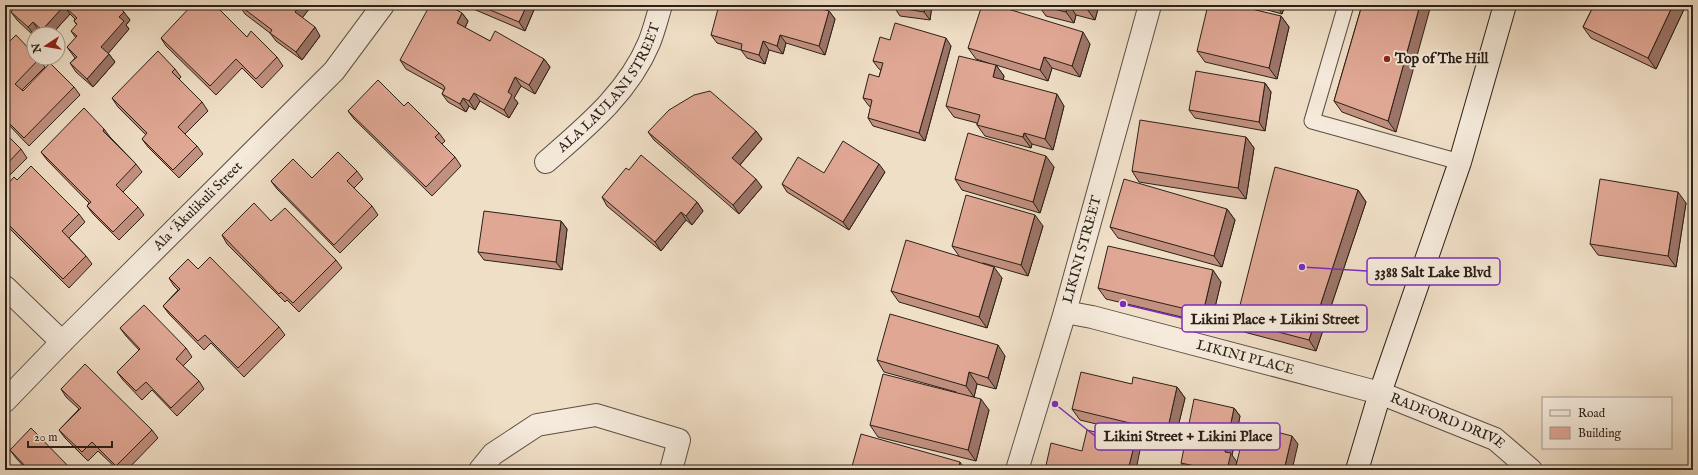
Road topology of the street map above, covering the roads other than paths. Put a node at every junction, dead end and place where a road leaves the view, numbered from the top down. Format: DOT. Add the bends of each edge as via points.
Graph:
graph roads {
  1 [pos="382,5"];
  2 [pos="661,5"];
  3 [pos="1150,5"];
  4 [pos="1346,5"];
  5 [pos="1505,5"];
  6 [pos="546,162"];
  7 [pos="1460,162"];
  8 [pos="5,287"];
  9 [pos="1065,312"];
  10 [pos="62,342"];
  11 [pos="1380,393"];
  12 [pos="5,401"];
  13 [pos="480,470"];
  14 [pos="671,470"];
  15 [pos="1017,470"];
  16 [pos="1358,470"];
  17 [pos="1531,470"];
  1 -- 10 [label="street, Ala ʻĀkulikuli Street" via="334,70"];
  2 -- 6 [label="street, ALA LAULANI STREET" via="649,43 628,80 596,118"];
  3 -- 9 [label="street, LIKINI STREET"];
  4 -- 7 [label="lane" via="1312,121"];
  5 -- 7 [label="street"];
  7 -- 11 [label="street"];
  8 -- 10 [label="street"];
  9 -- 11 [label="street, LIKINI PLACE"];
  9 -- 15 [label="street, LIKINI STREET"];
  10 -- 12 [label="street, Ala ʻĀkulikuli Street"];
  11 -- 16 [label="street"];
  11 -- 17 [label="street, RADFORD DRIVE" via="1496,439"];
  13 -- 14 [label="street" via="492,454 536,425 596,415 679,440"];
}
